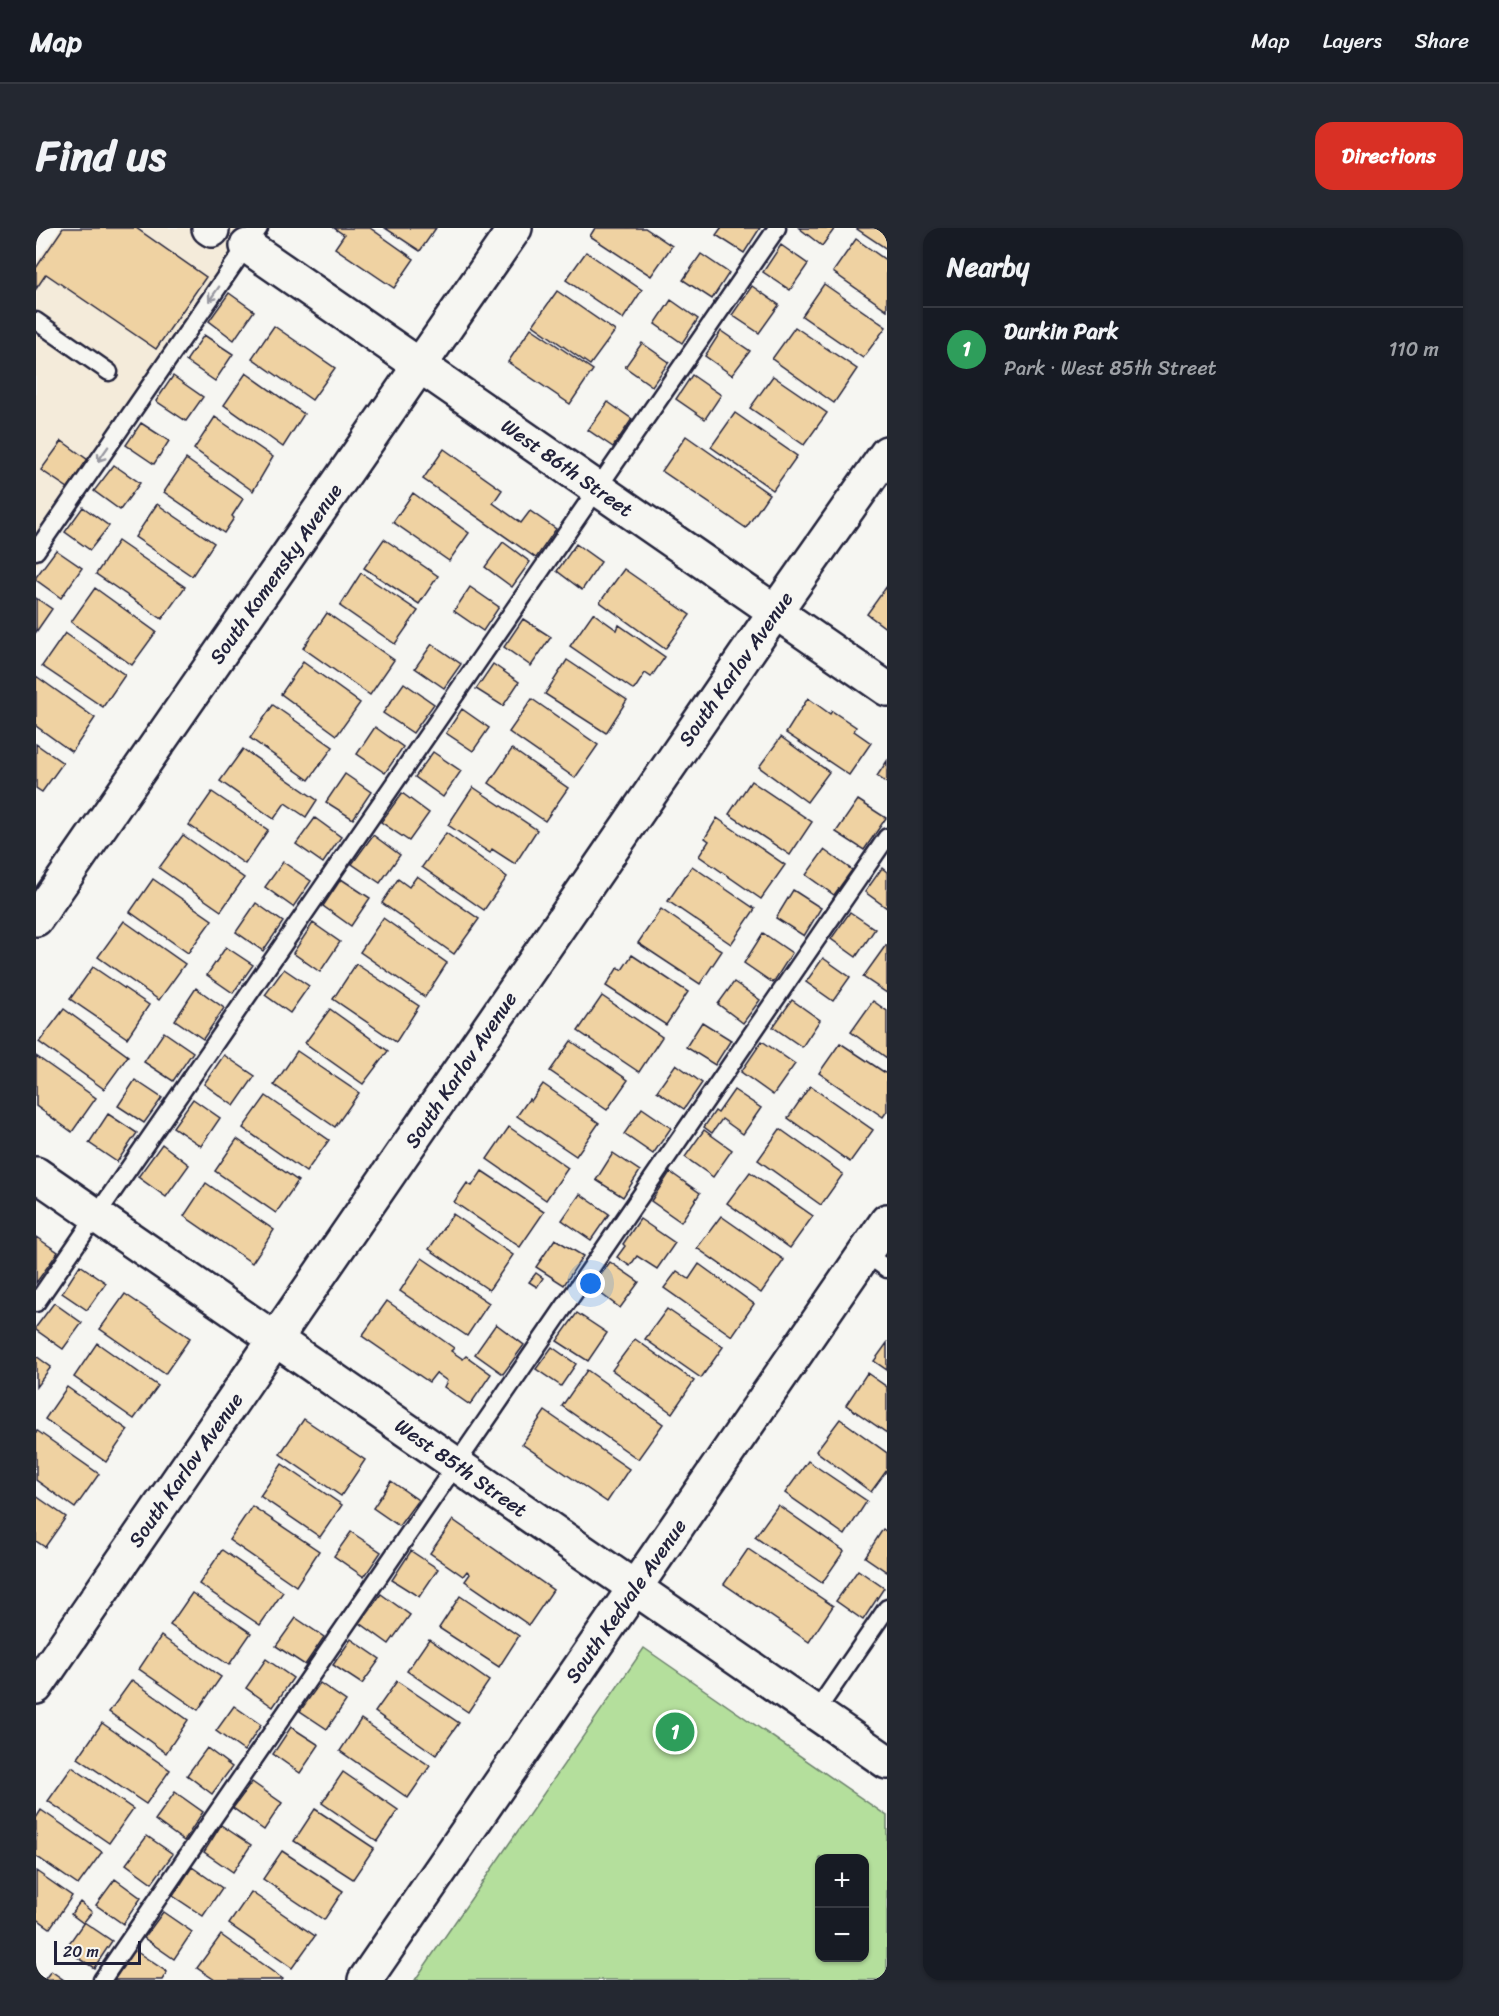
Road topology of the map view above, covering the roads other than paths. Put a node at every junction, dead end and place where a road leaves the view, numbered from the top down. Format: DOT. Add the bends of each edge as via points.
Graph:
graph roads {
  1 [pos="515,228"];
  2 [pos="777,228"];
  3 [pos="253,237"];
  4 [pos="36,321"];
  5 [pos="420,366"];
  6 [pos="110,372"];
  7 [pos="887,453"];
  8 [pos="597,488"];
  9 [pos="36,551"];
  10 [pos="775,612"];
  11 [pos="887,689"];
  12 [pos="887,837"];
  13 [pos="36,919"];
  14 [pos="36,1174"];
  15 [pos="96,1215"];
  16 [pos="887,1221"];
  17 [pos="876,1261"];
  18 [pos="36,1303"];
  19 [pos="276,1339"];
  20 [pos="455,1464"];
  21 [pos="635,1588"];
  22 [pos="887,1608"];
  23 [pos="36,1687"];
  24 [pos="815,1713"];
  25 [pos="887,1762"];
  26 [pos="102,1980"];
  27 [pos="365,1980"];
  1 -- 5 [label="street, South Komensky Avenue"];
  2 -- 8 [label="lane"];
  3 -- 5 [label="street, West 86th Street"];
  3 -- 9 [label="lane, one-way"];
  4 -- 6 [label="lane"];
  5 -- 8 [label="street, West 86th Street"];
  5 -- 13 [label="street, South Komensky Avenue"];
  7 -- 10 [label="street, South Karlov Avenue"];
  8 -- 10 [label="street, West 86th Street"];
  8 -- 15 [label="lane"];
  10 -- 11 [label="street, West 86th Street"];
  10 -- 19 [label="street, South Karlov Avenue"];
  12 -- 20 [label="lane"];
  14 -- 15 [label="street, West 85th Street"];
  15 -- 18 [label="lane"];
  15 -- 19 [label="street, West 85th Street"];
  16 -- 17 [label="street, South Kedvale Avenue"];
  17 -- 21 [label="street, South Kedvale Avenue"];
  19 -- 20 [label="street, West 85th Street"];
  19 -- 23 [label="street, South Karlov Avenue"];
  20 -- 21 [label="street, West 85th Street"];
  20 -- 26 [label="lane"];
  21 -- 24 [label="street, West 85th Street"];
  21 -- 27 [label="street, South Kedvale Avenue"];
  22 -- 24 [label="lane"];
  24 -- 25 [label="street, West 85th Street"];
}
